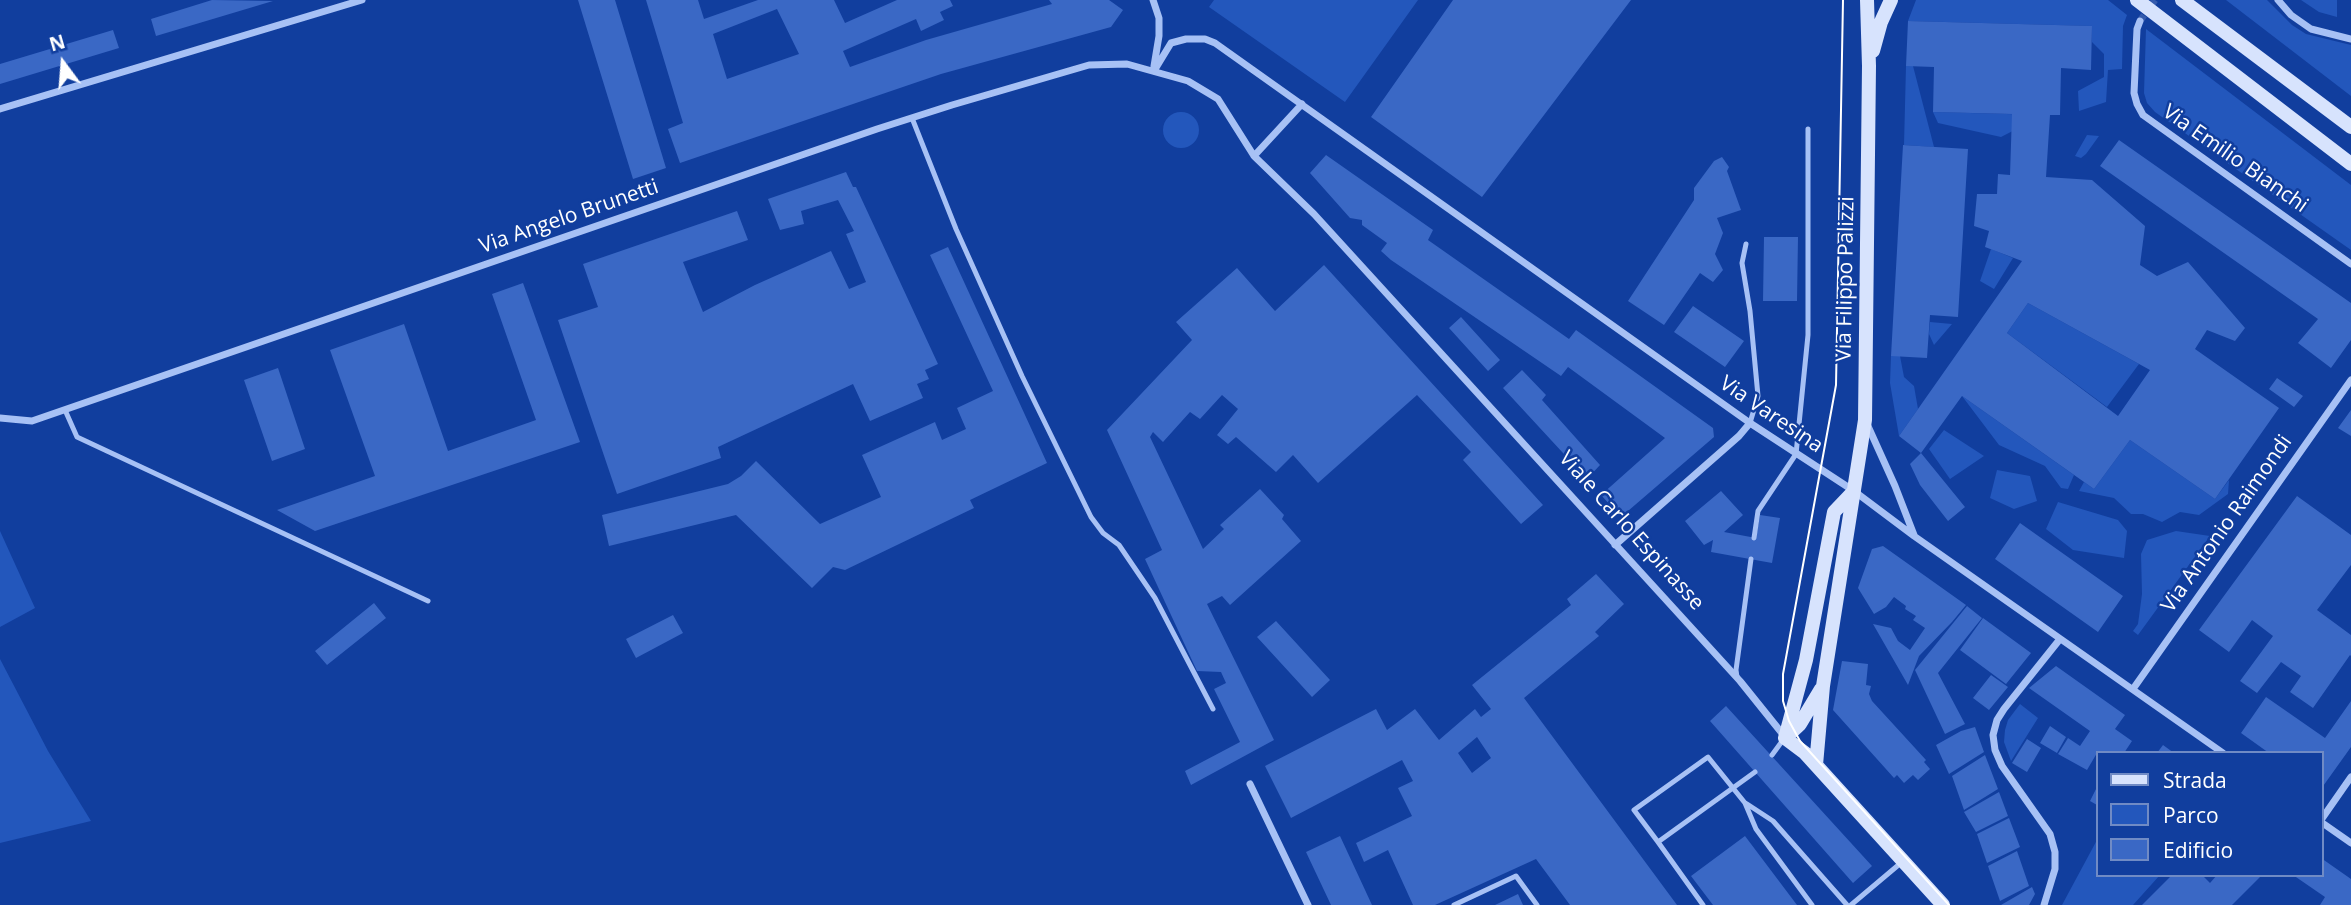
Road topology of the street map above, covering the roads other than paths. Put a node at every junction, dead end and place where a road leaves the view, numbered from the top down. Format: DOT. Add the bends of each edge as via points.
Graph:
graph roads {
  1 [pos="362,0"];
  2 [pos="1153,0"];
  3 [pos="1867,0"];
  4 [pos="1891,0"];
  5 [pos="2137,0"];
  6 [pos="2182,0"];
  7 [pos="2278,0"];
  8 [pos="2140,21"];
  9 [pos="2351,39"];
  10 [pos="1869,66"];
  11 [pos="1154,71"];
  12 [pos="1302,104"];
  13 [pos="0,109"];
  14 [pos="912,118"];
  15 [pos="2351,127"];
  16 [pos="1808,129"];
  17 [pos="1254,156"];
  18 [pos="2351,164"];
  19 [pos="1746,244"];
  20 [pos="2351,264"];
  21 [pos="2351,380"];
  22 [pos="65,410"];
  23 [pos="0,418"];
  24 [pos="1865,420"];
  25 [pos="1750,423"];
  26 [pos="1796,454"];
  27 [pos="1854,491"];
  28 [pos="1914,536"];
  29 [pos="1754,538"];
  30 [pos="1615,545"];
  31 [pos="1751,559"];
  32 [pos="428,601"];
  33 [pos="2060,639"];
  34 [pos="1737,678"];
  35 [pos="1823,686"];
  36 [pos="2133,690"];
  37 [pos="1213,709"];
  38 [pos="1785,738"];
  39 [pos="2220,751"];
  40 [pos="1772,755"];
  41 [pos="1816,765"];
  42 [pos="1755,772"];
  43 [pos="2351,777"];
  44 [pos="1250,784"];
  45 [pos="1733,788"];
  46 [pos="1745,803"];
  47 [pos="2323,818"];
  48 [pos="2323,822"];
  49 [pos="1658,842"];
  50 [pos="2351,843"];
  51 [pos="1903,861"];
  52 [pos="1308,905"];
  53 [pos="1454,905"];
  54 [pos="1537,905"];
  55 [pos="1703,905"];
  56 [pos="1812,905"];
  57 [pos="1849,905"];
  58 [pos="1943,905"];
  59 [pos="2044,905"];
  1 -- 13 [label="street"];
  2 -- 11 [label="street" via="1159,18"];
  3 -- 10 [label="street, Via Filippo Palizzi"];
  4 -- 10 [label="street, Via Filippo Palizzi"];
  5 -- 18 [label="street"];
  6 -- 15 [label="street"];
  7 -- 9 [label="street" via="2311,29"];
  8 -- 20 [label="street, Via Emilio Bianchi" via="2134,93 2143,115"];
  10 -- 24 [label="street, Via Filippo Palizzi"];
  11 -- 12 [label="street, Via Varesina" via="1171,43 1205,39"];
  11 -- 14 [label="street, Via Angelo Brunetti" via="1127,64 1089,65"];
  11 -- 17 [label="street, Via Angelo Brunetti" via="1188,81 1218,99"];
  12 -- 17 [label="street"];
  12 -- 25 [label="street, Via Varesina"];
  14 -- 22 [label="street, Via Angelo Brunetti"];
  14 -- 37 [label="lane" via="956,229 1091,517 1119,545 1155,598"];
  16 -- 26 [label="lane, Via Filippo Palizzi" via="1808,335"];
  17 -- 30 [label="street, Viale Carlo Espinasse" via="1287,186"];
  19 -- 25 [label="lane" via="1742,263 1758,396"];
  21 -- 36 [label="street, Via Antonio Raimondi"];
  22 -- 23 [label="street, Via Angelo Brunetti" via="32,421"];
  22 -- 32 [label="lane" via="78,437"];
  24 -- 27 [label="street, Via Filippo Palizzi"];
  24 -- 28 [label="street"];
  25 -- 26 [label="street, Via Varesina"];
  25 -- 30 [label="street"];
  26 -- 27 [label="street, Via Varesina"];
  26 -- 29 [label="lane" via="1758,511"];
  27 -- 28 [label="street, Via Varesina"];
  27 -- 35 [label="street, Via Filippo Palizzi"];
  27 -- 38 [label="street, Via Filippo Palizzi" via="1834,512 1806,660"];
  28 -- 33 [label="street, Via Varesina"];
  30 -- 34 [label="street, Viale Carlo Espinasse"];
  31 -- 34 [label="lane"];
  33 -- 36 [label="street, Via Varesina"];
  33 -- 59 [label="street" via="2004,709 1993,736 2002,766 2050,834 2055,869"];
  34 -- 38 [label="street, Viale Carlo Espinasse"];
  35 -- 38 [label="street, Via Filippo Palizzi" via="1800,724"];
  35 -- 41 [label="street, Via Filippo Palizzi"];
  36 -- 39 [label="street, Via Varesina"];
  38 -- 40 [label="lane"];
  38 -- 41 [label="street, Viale Carlo Espinasse"];
  41 -- 51 [label="street, Viale Carlo Espinasse"];
  42 -- 45 [label="lane"];
  43 -- 47 [label="street"];
  44 -- 52 [label="street"];
  45 -- 46 [label="lane"];
  45 -- 49 [label="lane"];
  45 -- 49 [label="lane" via="1708,757 1634,810"];
  46 -- 56 [label="lane" via="1756,829"];
  46 -- 57 [label="lane" via="1773,821"];
  48 -- 50 [label="street"];
  49 -- 55 [label="lane"];
  51 -- 57 [label="lane"];
  51 -- 58 [label="street, Viale Carlo Espinasse"];
  53 -- 54 [label="lane" via="1516,876"];
}
